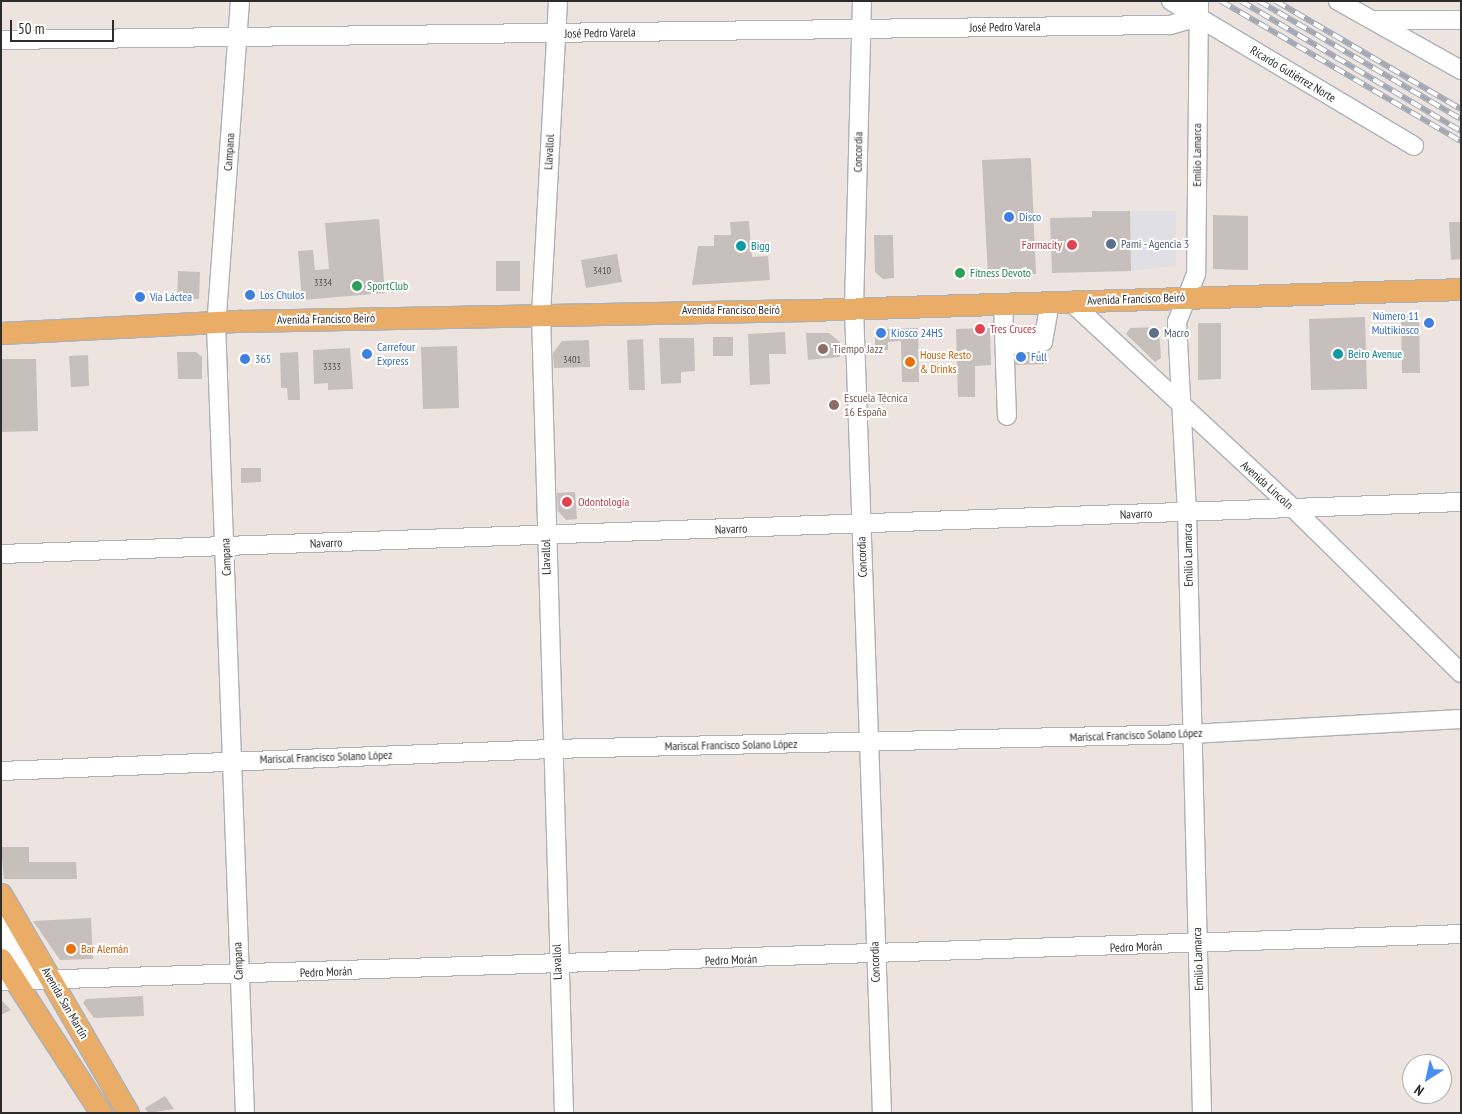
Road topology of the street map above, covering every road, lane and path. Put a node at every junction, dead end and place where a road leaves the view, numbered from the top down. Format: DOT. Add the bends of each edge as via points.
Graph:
graph roads {
  1 [pos="240,1"];
  2 [pos="558,1"];
  3 [pos="862,1"];
  4 [pos="1171,1"];
  5 [pos="1338,1"];
  6 [pos="1199,9"];
  7 [pos="1373,20"];
  8 [pos="1461,20"];
  9 [pos="861,28"];
  10 [pos="556,34"];
  11 [pos="238,38"];
  12 [pos="1,40"];
  13 [pos="1461,70"];
  14 [pos="1414,146"];
  15 [pos="1461,288"];
  16 [pos="1188,297"];
  17 [pos="1060,301"];
  18 [pos="1004,303"];
  19 [pos="854,308"];
  20 [pos="540,314"];
  21 [pos="216,324"];
  22 [pos="1,333"];
  23 [pos="1005,344"];
  24 [pos="1181,409"];
  25 [pos="1007,416"];
  26 [pos="1461,502"];
  27 [pos="1294,509"];
  28 [pos="1187,512"];
  29 [pos="861,523"];
  30 [pos="546,536"];
  31 [pos="226,547"];
  32 [pos="1,554"];
  33 [pos="1461,673"];
  34 [pos="1461,719"];
  35 [pos="1191,734"];
  36 [pos="869,741"];
  37 [pos="551,749"];
  38 [pos="231,761"];
  39 [pos="1,771"];
  40 [pos="1,894"];
  41 [pos="1,922"];
  42 [pos="1461,934"];
  43 [pos="1,943"];
  44 [pos="1197,945"];
  45 [pos="875,955"];
  46 [pos="1,959"];
  47 [pos="557,966"];
  48 [pos="239,974"];
  49 [pos="27,979"];
  50 [pos="101,1113"];
  51 [pos="126,1113"];
  52 [pos="245,1113"];
  53 [pos="564,1113"];
  54 [pos="882,1113"];
  55 [pos="1202,1113"];
  1 -- 11 [label="street, Campana"];
  2 -- 10 [label="street, Llavallol"];
  3 -- 9 [label="street, Concordia"];
  4 -- 6 [label="street, Ricardo Gutiérrez Norte"];
  5 -- 7 [label="street"];
  6 -- 9 [label="street, José Pedro Varela" via="1170,25"];
  6 -- 14 [label="street, Ricardo Gutiérrez Norte"];
  6 -- 16 [label="street, Emilio Lamarca" via="1196,274"];
  7 -- 8 [label="street"];
  7 -- 13 [label="street"];
  9 -- 10 [label="street, José Pedro Varela"];
  9 -- 19 [label="street, Concordia"];
  10 -- 11 [label="street, José Pedro Varela"];
  10 -- 20 [label="street, Llavallol"];
  11 -- 12 [label="street, José Pedro Varela"];
  11 -- 21 [label="street, Campana"];
  15 -- 16 [label="main road, Avenida Francisco Beiró"];
  16 -- 17 [label="main road, Avenida Francisco Beiró"];
  16 -- 24 [label="street, Emilio Lamarca" via="1177,322"];
  17 -- 18 [label="main road, Avenida Francisco Beiró"];
  17 -- 23 [label="street" via="1043,342"];
  17 -- 24 [label="street, Avenida Lincoln"];
  18 -- 19 [label="main road, Avenida Francisco Beiró"];
  18 -- 23 [label="street"];
  19 -- 20 [label="main road, Avenida Francisco Beiró"];
  19 -- 29 [label="street, Concordia"];
  20 -- 21 [label="main road, Avenida Francisco Beiró"];
  20 -- 30 [label="street, Llavallol"];
  21 -- 22 [label="main road, Avenida Francisco Beiró"];
  21 -- 31 [label="street, Campana"];
  23 -- 25 [label="street"];
  24 -- 27 [label="street, Avenida Lincoln"];
  24 -- 28 [label="street, Emilio Lamarca"];
  26 -- 27 [label="street, Navarro"];
  27 -- 28 [label="street, Navarro"];
  27 -- 33 [label="street, Avenida Lincoln"];
  28 -- 29 [label="street, Navarro"];
  28 -- 35 [label="street, Emilio Lamarca"];
  29 -- 30 [label="street, Navarro"];
  29 -- 36 [label="street, Concordia"];
  30 -- 31 [label="street, Navarro"];
  30 -- 37 [label="street, Llavallol"];
  31 -- 32 [label="street, Navarro"];
  31 -- 38 [label="street, Campana"];
  34 -- 35 [label="street, Mariscal Francisco Solano López"];
  35 -- 36 [label="street, Mariscal Francisco Solano López"];
  35 -- 44 [label="street, Emilio Lamarca"];
  36 -- 37 [label="street, Mariscal Francisco Solano López"];
  36 -- 45 [label="street, Concordia"];
  37 -- 38 [label="street, Mariscal Francisco Solano López"];
  37 -- 47 [label="street, Llavallol"];
  38 -- 39 [label="street, Mariscal Francisco Solano López"];
  38 -- 48 [label="street, Campana"];
  40 -- 49 [label="main road, Avenida San Martín"];
  41 -- 49 [label="street"];
  42 -- 44 [label="street, Pedro Morán"];
  43 -- 49 [label="street"];
  44 -- 45 [label="street, Pedro Morán"];
  44 -- 55 [label="street, Emilio Lamarca"];
  45 -- 47 [label="street, Pedro Morán"];
  45 -- 54 [label="street, Concordia"];
  46 -- 49 [label="main road, Avenida San Martín"];
  47 -- 48 [label="street, Pedro Morán"];
  47 -- 53 [label="street, Llavallol"];
  48 -- 49 [label="street, Pedro Morán"];
  48 -- 52 [label="street, Campana"];
  49 -- 50 [label="main road, Avenida San Martín"];
  49 -- 51 [label="main road, Avenida San Martín"];
}
